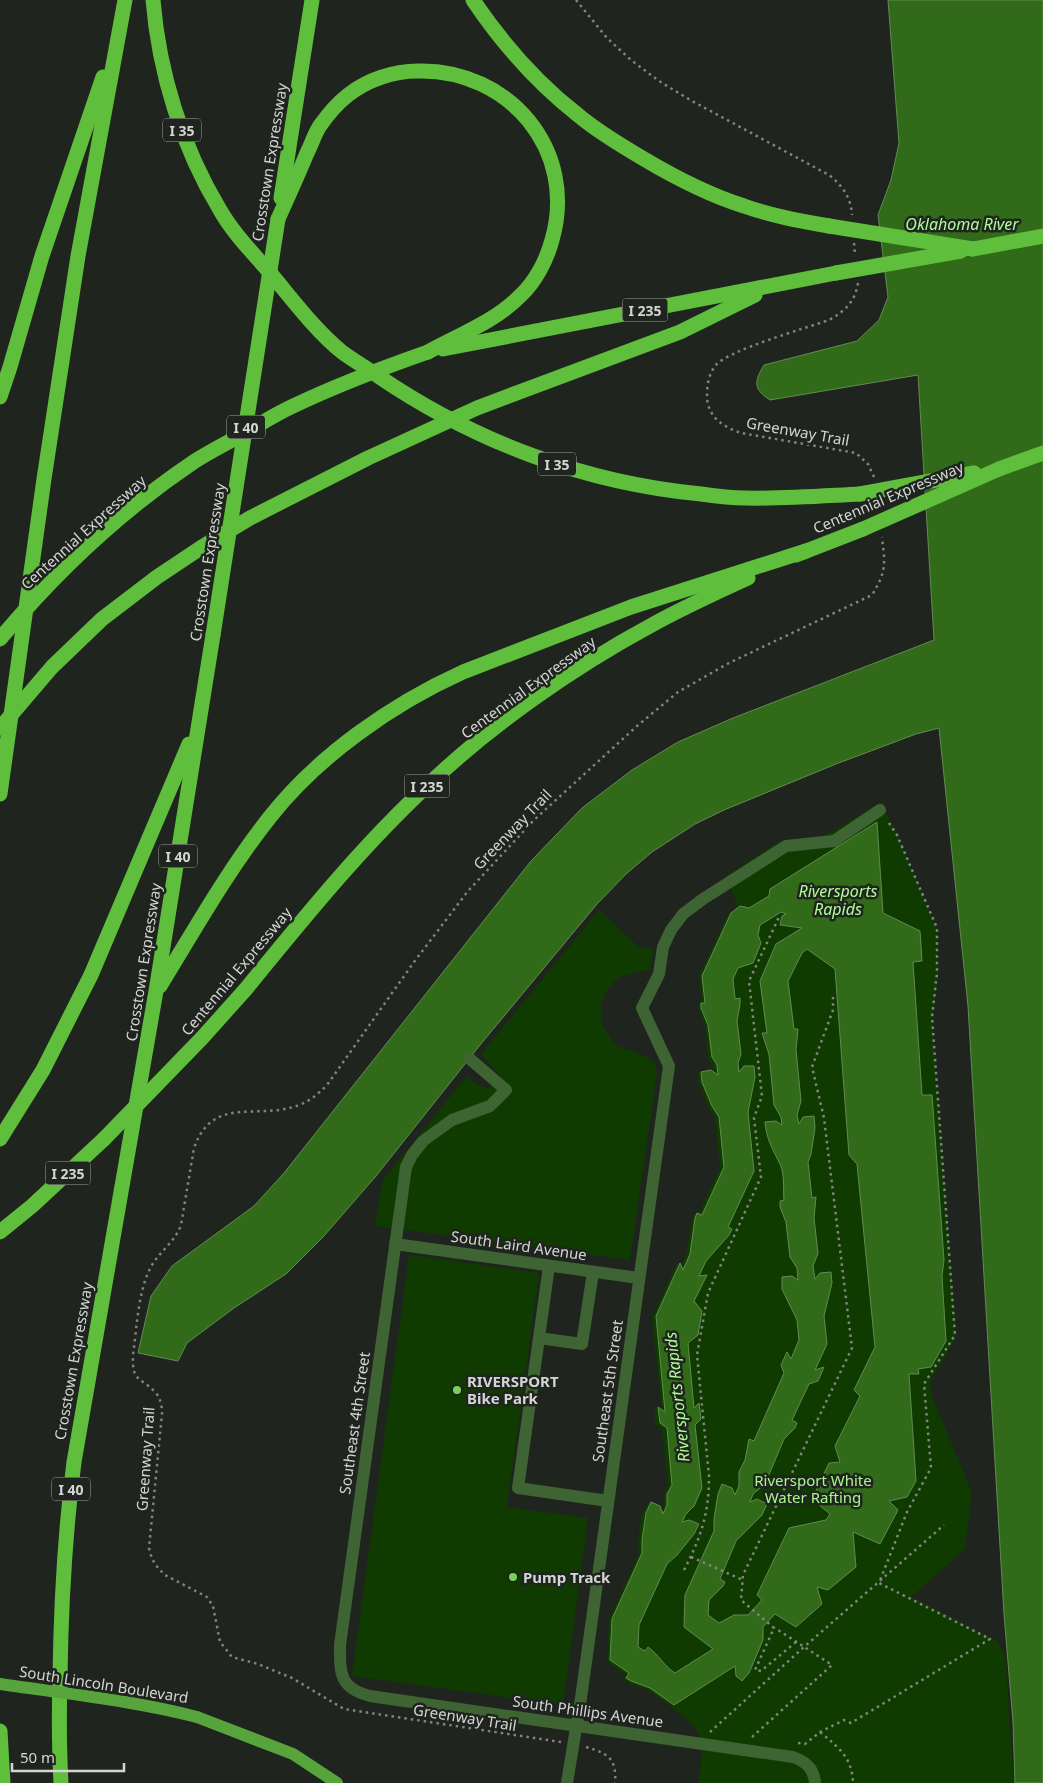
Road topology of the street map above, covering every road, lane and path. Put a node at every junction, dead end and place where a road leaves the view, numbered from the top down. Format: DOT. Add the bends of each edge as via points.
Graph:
graph roads {
  1 [pos="125,0"];
  2 [pos="153,0"];
  3 [pos="312,0"];
  4 [pos="473,0"];
  5 [pos="576,0"];
  6 [pos="120,28"];
  7 [pos="852,218"];
  8 [pos="278,219"];
  9 [pos="853,235"];
  10 [pos="1043,236"];
  11 [pos="973,249"];
  12 [pos="855,255"];
  13 [pos="858,275"];
  14 [pos="774,286"];
  15 [pos="428,352"];
  16 [pos="0,397"];
  17 [pos="1043,453"];
  18 [pos="999,469"];
  19 [pos="876,481"];
  20 [pos="882,536"];
  21 [pos="806,551"];
  22 [pos="0,639"];
  23 [pos="199,722"];
  24 [pos="0,728"];
  25 [pos="0,794"];
  26 [pos="880,810"];
  27 [pos="779,917"];
  28 [pos="156,991"];
  29 [pos="832,997"];
  30 [pos="470,1058"];
  31 [pos="0,1139"];
  32 [pos="0,1232"];
  33 [pos="395,1244"];
  34 [pos="550,1266"];
  35 [pos="593,1272"];
  36 [pos="639,1278"];
  37 [pos="539,1338"];
  38 [pos="608,1501"];
  39 [pos="944,1525"];
  40 [pos="691,1556"];
  41 [pos="684,1570"];
  42 [pos="743,1580"];
  43 [pos="879,1583"];
  44 [pos="774,1628"];
  45 [pos="796,1642"];
  46 [pos="804,1647"];
  47 [pos="346,1682"];
  48 [pos="0,1684"];
  49 [pos="576,1726"];
  50 [pos="0,1731"];
  51 [pos="710,1732"];
  52 [pos="820,1732"];
  53 [pos="719,1733"];
  54 [pos="760,1738"];
  55 [pos="561,1742"];
  56 [pos="698,1743"];
  57 [pos="796,1743"];
  58 [pos="586,1747"];
  59 [pos="3,1783"];
  60 [pos="61,1783"];
  61 [pos="337,1783"];
  62 [pos="567,1783"];
  63 [pos="615,1783"];
  64 [pos="814,1783"];
  65 [pos="853,1783"];
  1 -- 6 [label="highway"];
  2 -- 18 [label="highway, I 35, bridge" via="161,56 175,108 196,166 220,211 298,306 342,352 448,419 570,469 676,492 742,498 860,494"];
  3 -- 8 [label="highway, Crosstown Expressway / I 40"];
  4 -- 11 [label="highway, bridge" via="508,47 578,115 612,140 697,188 791,219"];
  5 -- 7 [label="path" via="619,49 659,82 840,183 849,198"];
  6 -- 16 [label="highway" via="42,256"];
  6 -- 25 [label="highway" via="78,256"];
  8 -- 15 [label="highway" via="320,124 350,94 370,82 390,74 432,70 472,78 502,94 532,126 552,161 558,205 554,232 541,268 523,294 498,314"];
  8 -- 23 [label="highway, Crosstown Expressway / I 40, bridge"];
  9 -- 12 [label="path"];
  10 -- 11 [label="highway, Centennial Expressway"];
  11 -- 14 [label="highway, Centennial Expressway / I 235, bridge"];
  13 -- 19 [label="path, Greenway Trail" via="856,295 840,314 730,354 715,365 707,384 707,403 714,418 741,433 856,453 868,464"];
  14 -- 15 [label="highway, Centennial Expressway / I 235"];
  14 -- 24 [label="highway, bridge" via="680,332 477,408 368,458 250,518 157,577 102,619 52,667"];
  15 -- 22 [label="highway, Centennial Expressway / I 235, bridge" via="366,374 289,408 197,460 98,537 31,602"];
  17 -- 18 [label="highway, I 35"];
  18 -- 21 [label="highway, Centennial Expressway / I 235, bridge" via="863,530"];
  20 -- 55 [label="path, Greenway Trail" via="885,564 882,579 872,595 729,663 678,692 534,820 468,891 315,1097 283,1109 225,1115 206,1125 194,1148 178,1235 159,1256 145,1279 132,1366 140,1382 156,1393 162,1414 149,1548 152,1559 165,1575 206,1598 213,1606 218,1635 232,1657 292,1678 344,1709"];
  21 -- 28 [label="highway" via="631,607 463,672 388,712 335,752 271,816 231,870"];
  21 -- 32 [label="highway, Centennial Expressway / I 235, bridge" via="649,626 573,672 496,727 430,783 367,846 196,1045 104,1139"];
  23 -- 28 [label="highway, Crosstown Expressway / I 40"];
  23 -- 31 [label="highway" via="110,934 70,1018 43,1070"];
  26 -- 36 [label="street, Southeast 5th Street" via="869,822 834,841 786,846 703,899 683,914 671,930 663,947 659,974 642,1008 669,1066"];
  26 -- 43 [label="path" via="897,835 937,928 932,1016 955,1336 924,1384 931,1468 907,1512"];
  27 -- 40 [label="path" via="749,981 762,1096 754,1118 761,1177 708,1293 697,1355 709,1492 704,1528"];
  28 -- 60 [label="highway, Crosstown Expressway / I 40" via="67,1520 62,1585"];
  29 -- 42 [label="path" via="833,1010 812,1067 824,1118 852,1348"];
  30 -- 33 [label="street, Southeast 4th Street" via="506,1090 490,1106 452,1120 423,1141 412,1155 406,1167"];
  33 -- 34 [label="street, South Laird Avenue"];
  33 -- 47 [label="street, Southeast 4th Street" via="340,1645 342,1676"];
  34 -- 35 [label="street, South Laird Avenue"];
  34 -- 37 [label="street"];
  35 -- 36 [label="street, South Laird Avenue"];
  35 -- 37 [label="street" via="582,1344"];
  36 -- 38 [label="street, Southeast 5th Street"];
  37 -- 38 [label="street" via="518,1488"];
  38 -- 49 [label="street, Southeast 5th Street"];
  39 -- 43 [label="path"];
  40 -- 41 [label="path"];
  40 -- 42 [label="path"];
  42 -- 44 [label="path" via="742,1600"];
  43 -- 46 [label="path"];
  43 -- 52 [label="path" via="990,1639 851,1723 844,1720"];
  44 -- 45 [label="path"];
  44 -- 45 [label="path" via="755,1670 761,1671"];
  45 -- 46 [label="path"];
  46 -- 51 [label="path"];
  46 -- 54 [label="path" via="832,1665 752,1737"];
  47 -- 49 [label="street, South Phillips Avenue" via="357,1692 370,1696"];
  48 -- 61 [label="main road, South Lincoln Boulevard, bridge" via="124,1701 197,1716 293,1754"];
  49 -- 56 [label="street, South Phillips Avenue"];
  49 -- 62 [label="street, Southeast 5th Street"];
  50 -- 59 [label="highway"];
  51 -- 53 [label="path"];
  51 -- 56 [label="path"];
  52 -- 57 [label="path" via="805,1744"];
  52 -- 65 [label="path" via="845,1755 853,1770"];
  56 -- 64 [label="street, South Phillips Avenue" via="793,1756 809,1766"];
  58 -- 63 [label="path" via="599,1750 614,1762"];
}
